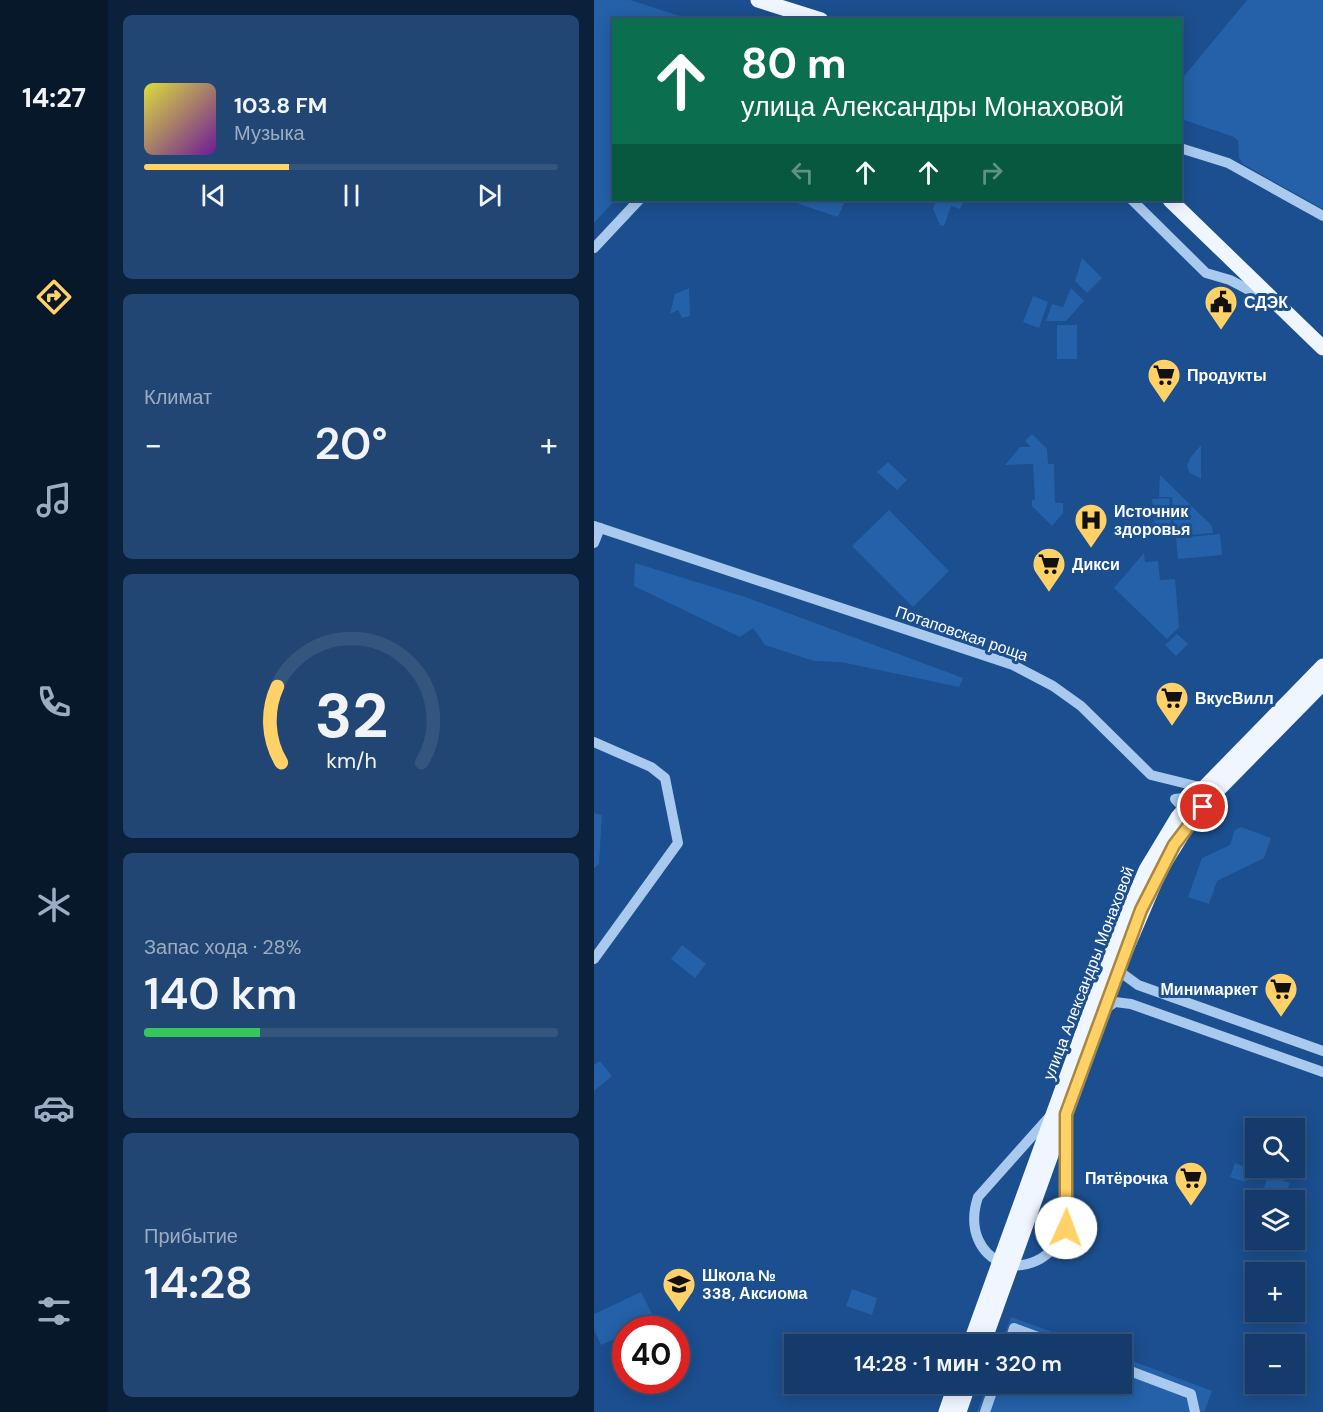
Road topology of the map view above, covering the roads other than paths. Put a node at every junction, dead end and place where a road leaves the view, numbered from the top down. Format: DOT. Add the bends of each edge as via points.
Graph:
graph roads {
  1 [pos="758,0"];
  2 [pos="815,18"];
  3 [pos="1182,149"];
  4 [pos="638,201"];
  5 [pos="1133,201"];
  6 [pos="1171,201"];
  7 [pos="1323,216"];
  8 [pos="594,248"];
  9 [pos="1288,315"];
  10 [pos="1323,348"];
  11 [pos="597,527"];
  12 [pos="594,543"];
  13 [pos="1323,666"];
  14 [pos="1323,683"];
  15 [pos="594,742"];
  16 [pos="1189,813"];
  17 [pos="594,959"];
  18 [pos="1119,966"];
  19 [pos="1103,1012"];
  20 [pos="1323,1051"];
  21 [pos="1323,1072"];
  22 [pos="1060,1112"];
  23 [pos="1006,1263"];
  24 [pos="974,1334"];
  25 [pos="986,1334"];
  26 [pos="1012,1334"];
  27 [pos="1030,1334"];
  28 [pos="1132,1372"];
  29 [pos="953,1394"];
  30 [pos="965,1394"];
  31 [pos="991,1394"];
  32 [pos="946,1412"];
  33 [pos="959,1412"];
  34 [pos="985,1412"];
  35 [pos="1195,1412"];
  1 -- 2 [label="main road"];
  3 -- 7 [label="street" via="1228,164"];
  4 -- 8 [label="street"];
  5 -- 9 [label="street" via="1206,273 1242,285"];
  6 -- 9 [label="main road"];
  9 -- 10 [label="main road"];
  11 -- 12 [label="street"];
  11 -- 16 [label="street, Потаповская роща" via="987,656 1036,676 1081,706 1151,775 1221,793 1175,799"];
  13 -- 16 [label="main road, улица Александры Монаховой"];
  14 -- 16 [label="main road, улица Александры Монаховой"];
  15 -- 17 [label="street" via="651,767 665,778 678,843"];
  16 -- 18 [label="main road, улица Александры Монаховой" via="1149,891"];
  16 -- 22 [label="main road, улица Александры Монаховой" via="1159,846 1132,899"];
  18 -- 19 [label="main road, улица Александры Монаховой"];
  18 -- 20 [label="street" via="1138,985"];
  19 -- 21 [label="street" via="1115,1002 1131,1004"];
  19 -- 22 [label="main road, улица Александры Монаховой"];
  22 -- 23 [label="main road, улица Александры Монаховой"];
  22 -- 23 [label="street" via="1066,1228 1060,1242 1035,1263"];
  22 -- 23 [label="street" via="978,1197 973,1211 976,1237 990,1256"];
  23 -- 24 [label="main road, улица Александры Монаховой"];
  23 -- 25 [label="main road, улица Александры Монаховой"];
  26 -- 27 [label="street" via="1014,1328"];
  28 -- 35 [label="street" via="1191,1394"];
  29 -- 32 [label="main road"];
  30 -- 33 [label="main road"];
  31 -- 34 [label="street"];
}
